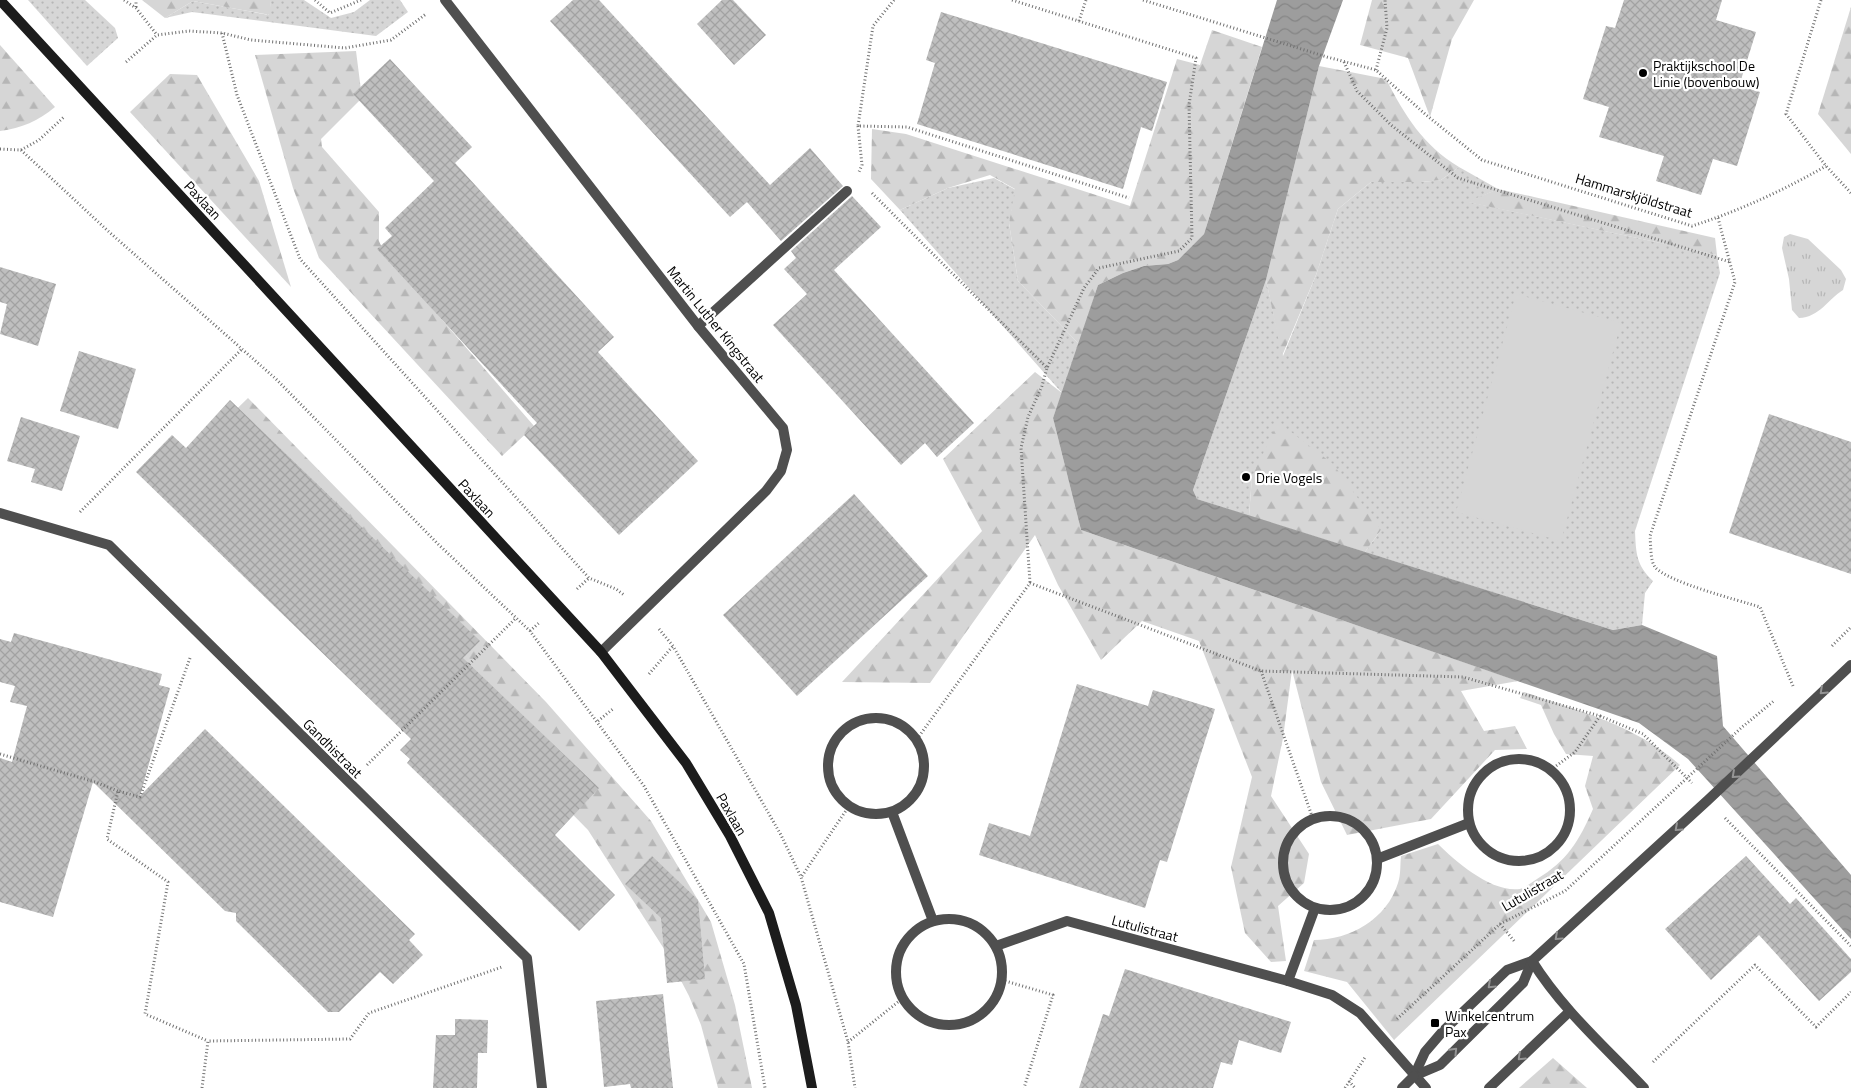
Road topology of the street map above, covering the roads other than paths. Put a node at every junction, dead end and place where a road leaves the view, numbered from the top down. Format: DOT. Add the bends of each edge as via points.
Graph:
graph roads {
  1 [pos="0,0"];
  2 [pos="445,0"];
  3 [pos="847,191"];
  4 [pos="698,326"];
  5 [pos="0,513"];
  6 [pos="601,652"];
  7 [pos="1851,665"];
  8 [pos="892,812"];
  9 [pos="1469,823"];
  10 [pos="1377,859"];
  11 [pos="1316,908"];
  12 [pos="933,920"];
  13 [pos="996,946"];
  14 [pos="1532,961"];
  15 [pos="1288,981"];
  16 [pos="1570,1012"];
  17 [pos="1414,1076"];
  18 [pos="542,1088"];
  19 [pos="812,1088"];
  20 [pos="1402,1088"];
  21 [pos="1426,1088"];
  22 [pos="1489,1088"];
  23 [pos="1644,1088"];
  1 -- 6 [label="street, Paxlaan"];
  2 -- 4 [label="street, Martin Luther Kingstraat"];
  3 -- 4 [label="street"];
  4 -- 6 [label="street, Martin Luther Kingstraat" via="783,428 787,450 781,471 766,491"];
  5 -- 18 [label="street, Gandhistraat" via="109,545 527,958"];
  6 -- 19 [label="street, Paxlaan" via="686,763 730,836 769,913 796,1006"];
  7 -- 14 [label="street, one-way"];
  8 -- 8 [label="street" via="916,794 925,767 923,752 906,727 891,719 874,717 858,720 833,742 828,758 828,775 834,790 859,812"];
  8 -- 12 [label="street"];
  9 -- 9 [label="street, Lutulistraat" via="1489,852 1505,859 1522,861 1540,857 1555,848 1565,834 1570,817 1570,799 1552,769 1536,761 1509,759 1484,772 1470,795"];
  9 -- 10 [label="street"];
  10 -- 11 [label="street" via="1373,881 1360,900 1346,908"];
  10 -- 11 [label="street" via="1374,844 1366,833 1342,817 1313,819 1301,826 1285,850 1285,879 1292,892"];
  11 -- 15 [label="street"];
  12 -- 13 [label="street" via="969,922"];
  12 -- 13 [label="street" via="905,941 898,956 896,974 903,998 921,1017 937,1023 954,1024 971,1020 986,1010 996,997 1002,980 1002,962"];
  13 -- 15 [label="street, Lutulistraat" via="1067,921"];
  14 -- 16 [label="street"];
  17 -- 14 [label="street, one-way" via="1440,1065 1523,982"];
  14 -- 17 [label="street, one-way" via="1506,970 1443,1031 1425,1052"];
  15 -- 17 [label="street, Lutulistraat" via="1332,995 1360,1013"];
  16 -- 22 [label="street, one-way"];
  16 -- 23 [label="street"];
  17 -- 20 [label="street"];
  17 -- 21 [label="street, Lutulistraat"];
}
